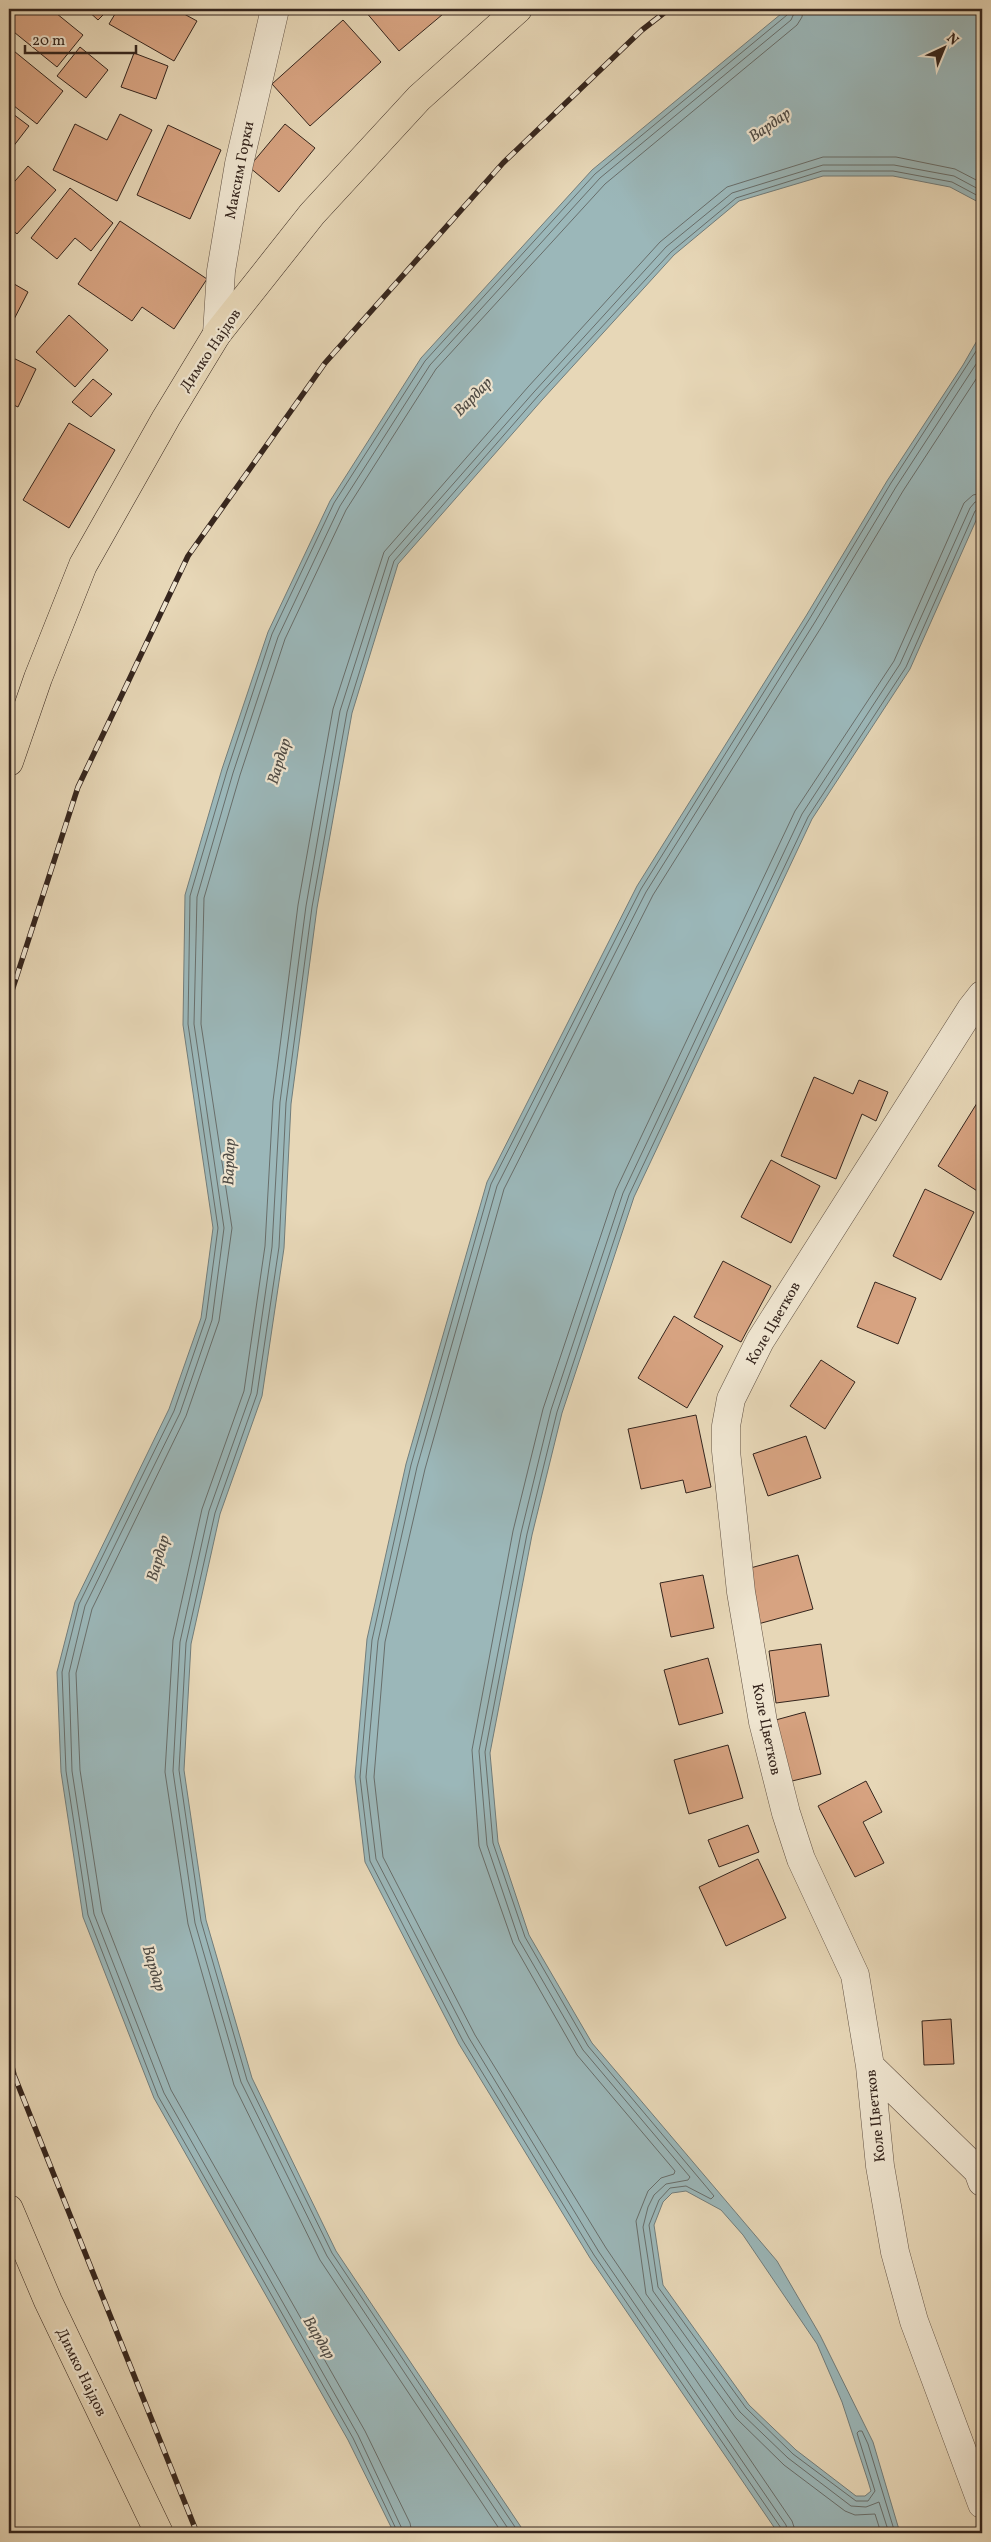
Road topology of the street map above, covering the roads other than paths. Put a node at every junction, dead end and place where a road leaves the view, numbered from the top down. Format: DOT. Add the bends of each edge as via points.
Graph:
graph roads {
  1 [pos="275,9"];
  2 [pos="518,9"];
  3 [pos="217,334"];
  4 [pos="9,762"];
  5 [pos="982,995"];
  6 [pos="870,2066"];
  7 [pos="982,2182"];
  8 [pos="9,2209"];
  9 [pos="982,2504"];
  10 [pos="159,2533"];
  1 -- 3 [label="street, Максим Горки" via="238,174 221,271"];
  2 -- 3 [label="main road, Димко Најдов" via="419,98 312,214"];
  3 -- 4 [label="main road, Димко Најдов" via="83,565"];
  5 -- 6 [label="street, Коле Цветков" via="760,1341 731,1399 726,1426 741,1592 763,1722 801,1859 855,1975"];
  6 -- 7 [label="street" via="978,2171"];
  6 -- 9 [label="street, Коле Цветков" via="880,2166 895,2252 914,2321"];
  8 -- 10 [label="main road, Димко Најдов" via="48,2301"];
}
